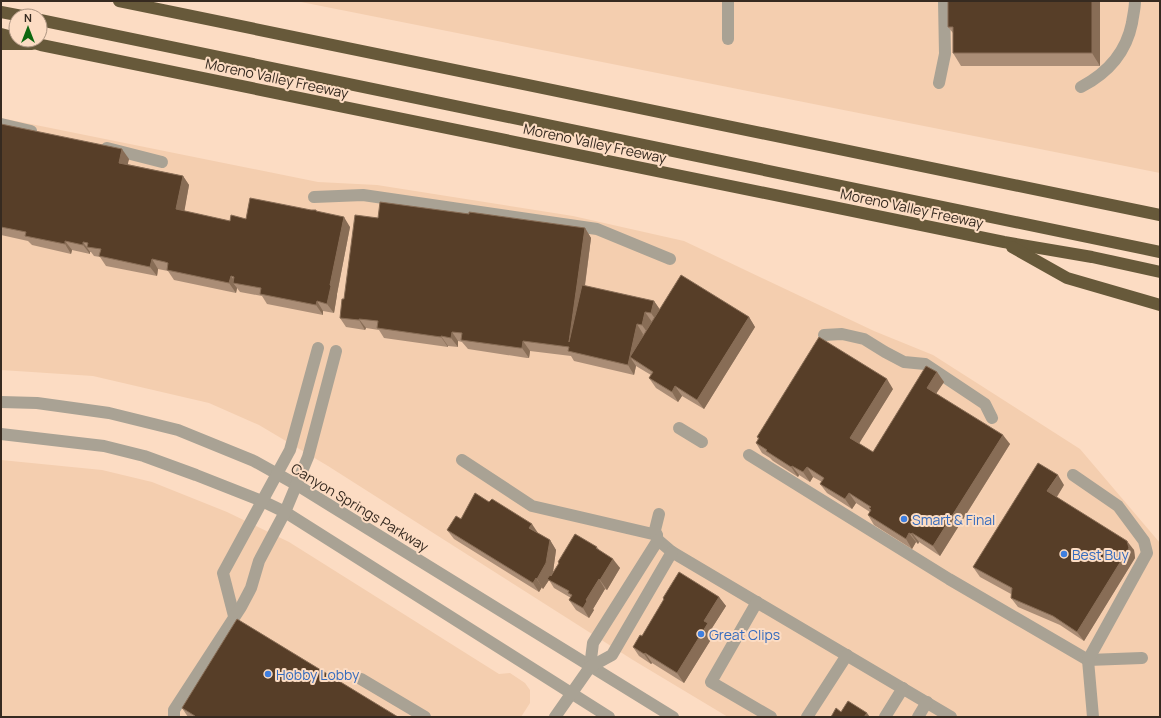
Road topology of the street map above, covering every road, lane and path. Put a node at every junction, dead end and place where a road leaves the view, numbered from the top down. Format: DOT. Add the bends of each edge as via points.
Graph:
graph roads {
  1 [pos="119,1"];
  2 [pos="728,1"];
  3 [pos="944,1"];
  4 [pos="1135,1"];
  5 [pos="48,22"];
  6 [pos="728,39"];
  7 [pos="48,46"];
  8 [pos="939,83"];
  9 [pos="1081,87"];
  10 [pos="1,124"];
  11 [pos="45,134"];
  12 [pos="97,146"];
  13 [pos="162,162"];
  14 [pos="314,197"];
  15 [pos="1160,215"];
  16 [pos="1004,242"];
  17 [pos="1160,252"];
  18 [pos="670,259"];
  19 [pos="1160,272"];
  20 [pos="1160,305"];
  21 [pos="824,335"];
  22 [pos="318,348"];
  23 [pos="336,351"];
  24 [pos="1,402"];
  25 [pos="992,418"];
  26 [pos="679,428"];
  27 [pos="1,434"];
  28 [pos="702,442"];
  29 [pos="748,455"];
  30 [pos="462,460"];
  31 [pos="277,474"];
  32 [pos="1073,475"];
  33 [pos="297,484"];
  34 [pos="262,501"];
  35 [pos="285,512"];
  36 [pos="659,514"];
  37 [pos="657,538"];
  38 [pos="672,552"];
  39 [pos="757,602"];
  40 [pos="234,616"];
  41 [pos="847,655"];
  42 [pos="1142,658"];
  43 [pos="1088,660"];
  44 [pos="590,667"];
  45 [pos="361,679"];
  46 [pos="903,688"];
  47 [pos="571,694"];
  48 [pos="927,702"];
  49 [pos="948,716"];
  50 [pos="174,717"];
  51 [pos="425,717"];
  52 [pos="555,717"];
  53 [pos="609,717"];
  54 [pos="673,717"];
  55 [pos="771,717"];
  56 [pos="807,717"];
  57 [pos="884,717"];
  58 [pos="918,717"];
  59 [pos="1093,717"];
  1 -- 15 [label="highway"];
  2 -- 6 [label="street"];
  3 -- 8 [label="street" via="945,54"];
  4 -- 9 [label="street" via="1130,34 1122,52 1110,66"];
  5 -- 17 [label="highway"];
  7 -- 16 [label="highway, Moreno Valley Freeway"];
  10 -- 11 [label="street"];
  12 -- 13 [label="street"];
  14 -- 18 [label="street" via="363,195 597,229"];
  16 -- 19 [label="highway, Moreno Valley Freeway"];
  16 -- 20 [label="highway" via="1067,278"];
  21 -- 25 [label="street" via="842,334 864,338 904,362 925,364 985,404"];
  22 -- 31 [label="street" via="290,450"];
  23 -- 33 [label="street" via="308,458"];
  24 -- 31 [label="street, Canyon Springs Parkway" via="37,403 108,413 178,430 254,461"];
  26 -- 28 [label="street"];
  27 -- 34 [label="street" via="104,446 144,456"];
  29 -- 43 [label="street"];
  30 -- 37 [label="street" via="532,506"];
  31 -- 33 [label="street, Canyon Springs Parkway"];
  31 -- 34 [label="street"];
  32 -- 43 [label="street" via="1118,506 1144,541 1147,553"];
  33 -- 35 [label="street"];
  33 -- 44 [label="street, Canyon Springs Parkway"];
  34 -- 35 [label="street"];
  34 -- 40 [label="street" via="223,573"];
  35 -- 40 [label="street" via="259,561 251,588"];
  35 -- 47 [label="street"];
  36 -- 37 [label="street" via="655,530"];
  37 -- 38 [label="street"];
  37 -- 44 [label="street" via="593,643"];
  38 -- 39 [label="street"];
  38 -- 44 [label="street" via="612,655"];
  39 -- 41 [label="street"];
  39 -- 55 [label="street" via="711,682"];
  40 -- 50 [label="street" via="174,710"];
  41 -- 46 [label="street"];
  41 -- 56 [label="street"];
  42 -- 43 [label="street"];
  43 -- 59 [label="street"];
  44 -- 47 [label="street"];
  44 -- 54 [label="street, Canyon Springs Parkway"];
  45 -- 51 [label="street"];
  46 -- 48 [label="street"];
  46 -- 57 [label="street"];
  47 -- 52 [label="street"];
  47 -- 53 [label="street"];
  48 -- 49 [label="street"];
  48 -- 58 [label="street"];
}
